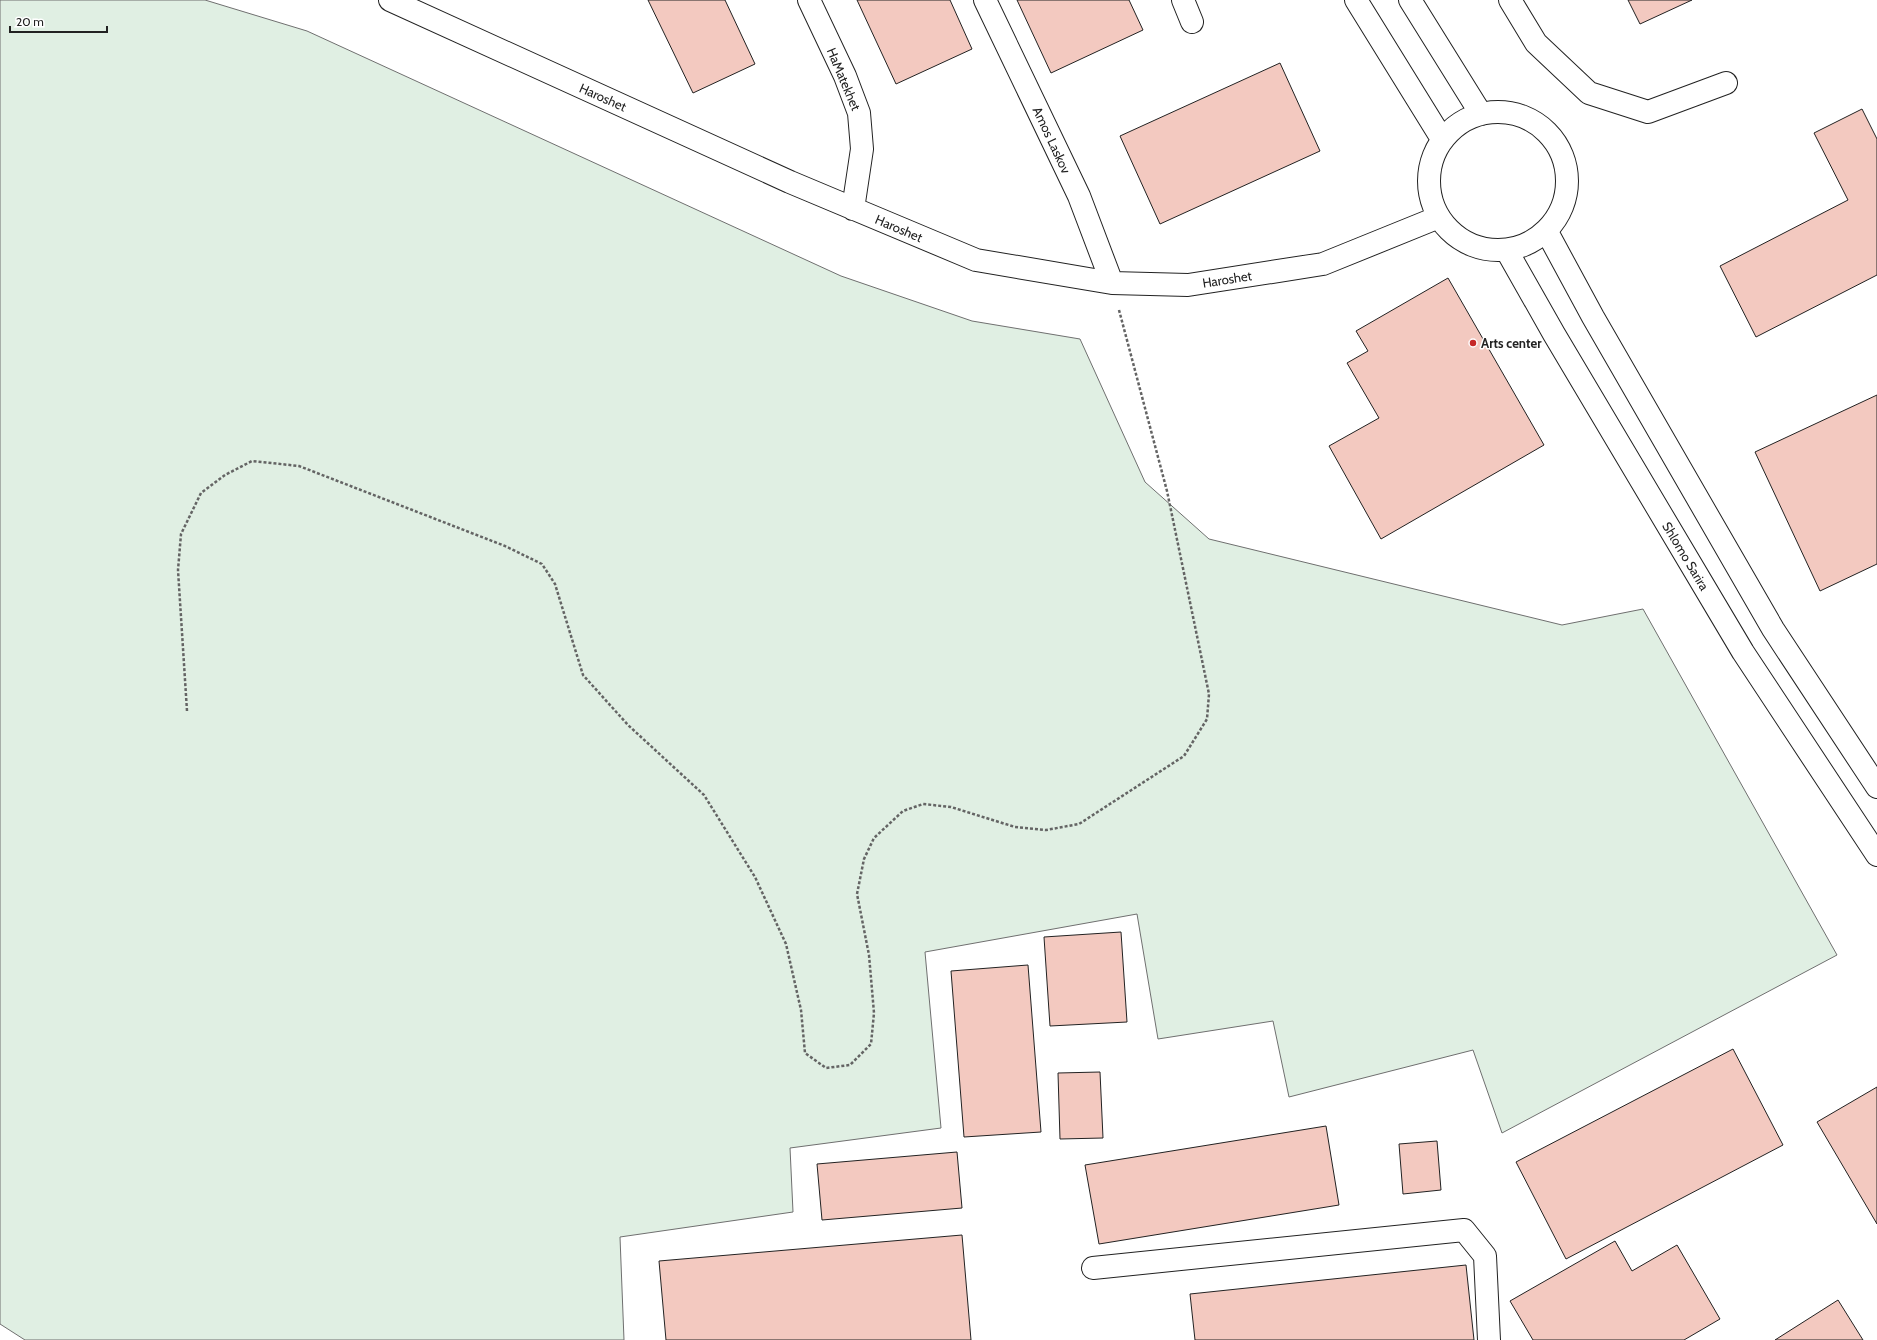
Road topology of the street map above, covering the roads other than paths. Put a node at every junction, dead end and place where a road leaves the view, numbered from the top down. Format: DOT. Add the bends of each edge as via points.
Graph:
graph roads {
  1 [pos="390,0"];
  2 [pos="809,0"];
  3 [pos="985,0"];
  4 [pos="1183,0"];
  5 [pos="1356,0"];
  6 [pos="1410,0"];
  7 [pos="1510,0"];
  8 [pos="1192,22"];
  9 [pos="1726,83"];
  10 [pos="1480,114"];
  11 [pos="1442,139"];
  12 [pos="853,209"];
  13 [pos="1439,217"];
  14 [pos="1547,232"];
  15 [pos="1507,250"];
  16 [pos="1112,283"];
  17 [pos="1877,787"];
  18 [pos="1877,855"];
  19 [pos="1093,1268"];
  20 [pos="1489,1340"];
  1 -- 12 [label="street, Haroshet"];
  2 -- 12 [label="street, HaMatekhet" via="860,113 862,149"];
  3 -- 16 [label="street, Amos Laskov" via="1079,196"];
  4 -- 8 [label="street"];
  5 -- 11 [label="street"];
  6 -- 10 [label="street"];
  7 -- 9 [label="street" via="1536,43 1589,93 1648,112"];
  10 -- 11 [label="street" via="1459,123"];
  10 -- 14 [label="street" via="1503,112 1525,117 1545,130 1559,148 1567,169 1567,192 1560,213"];
  11 -- 13 [label="street" via="1433,157 1428,178 1431,198"];
  12 -- 16 [label="street, Haroshet" via="976,260"];
  13 -- 15 [label="street" via="1452,233 1468,244 1487,250"];
  13 -- 16 [label="street, Haroshet" via="1323,264 1188,285"];
  14 -- 15 [label="street" via="1529,244"];
  14 -- 17 [label="street" via="1593,317 1773,629"];
  15 -- 18 [label="street, Shlomo Sarira" via="1743,652"];
  19 -- 20 [label="street" via="1464,1230 1485,1256"];
}
